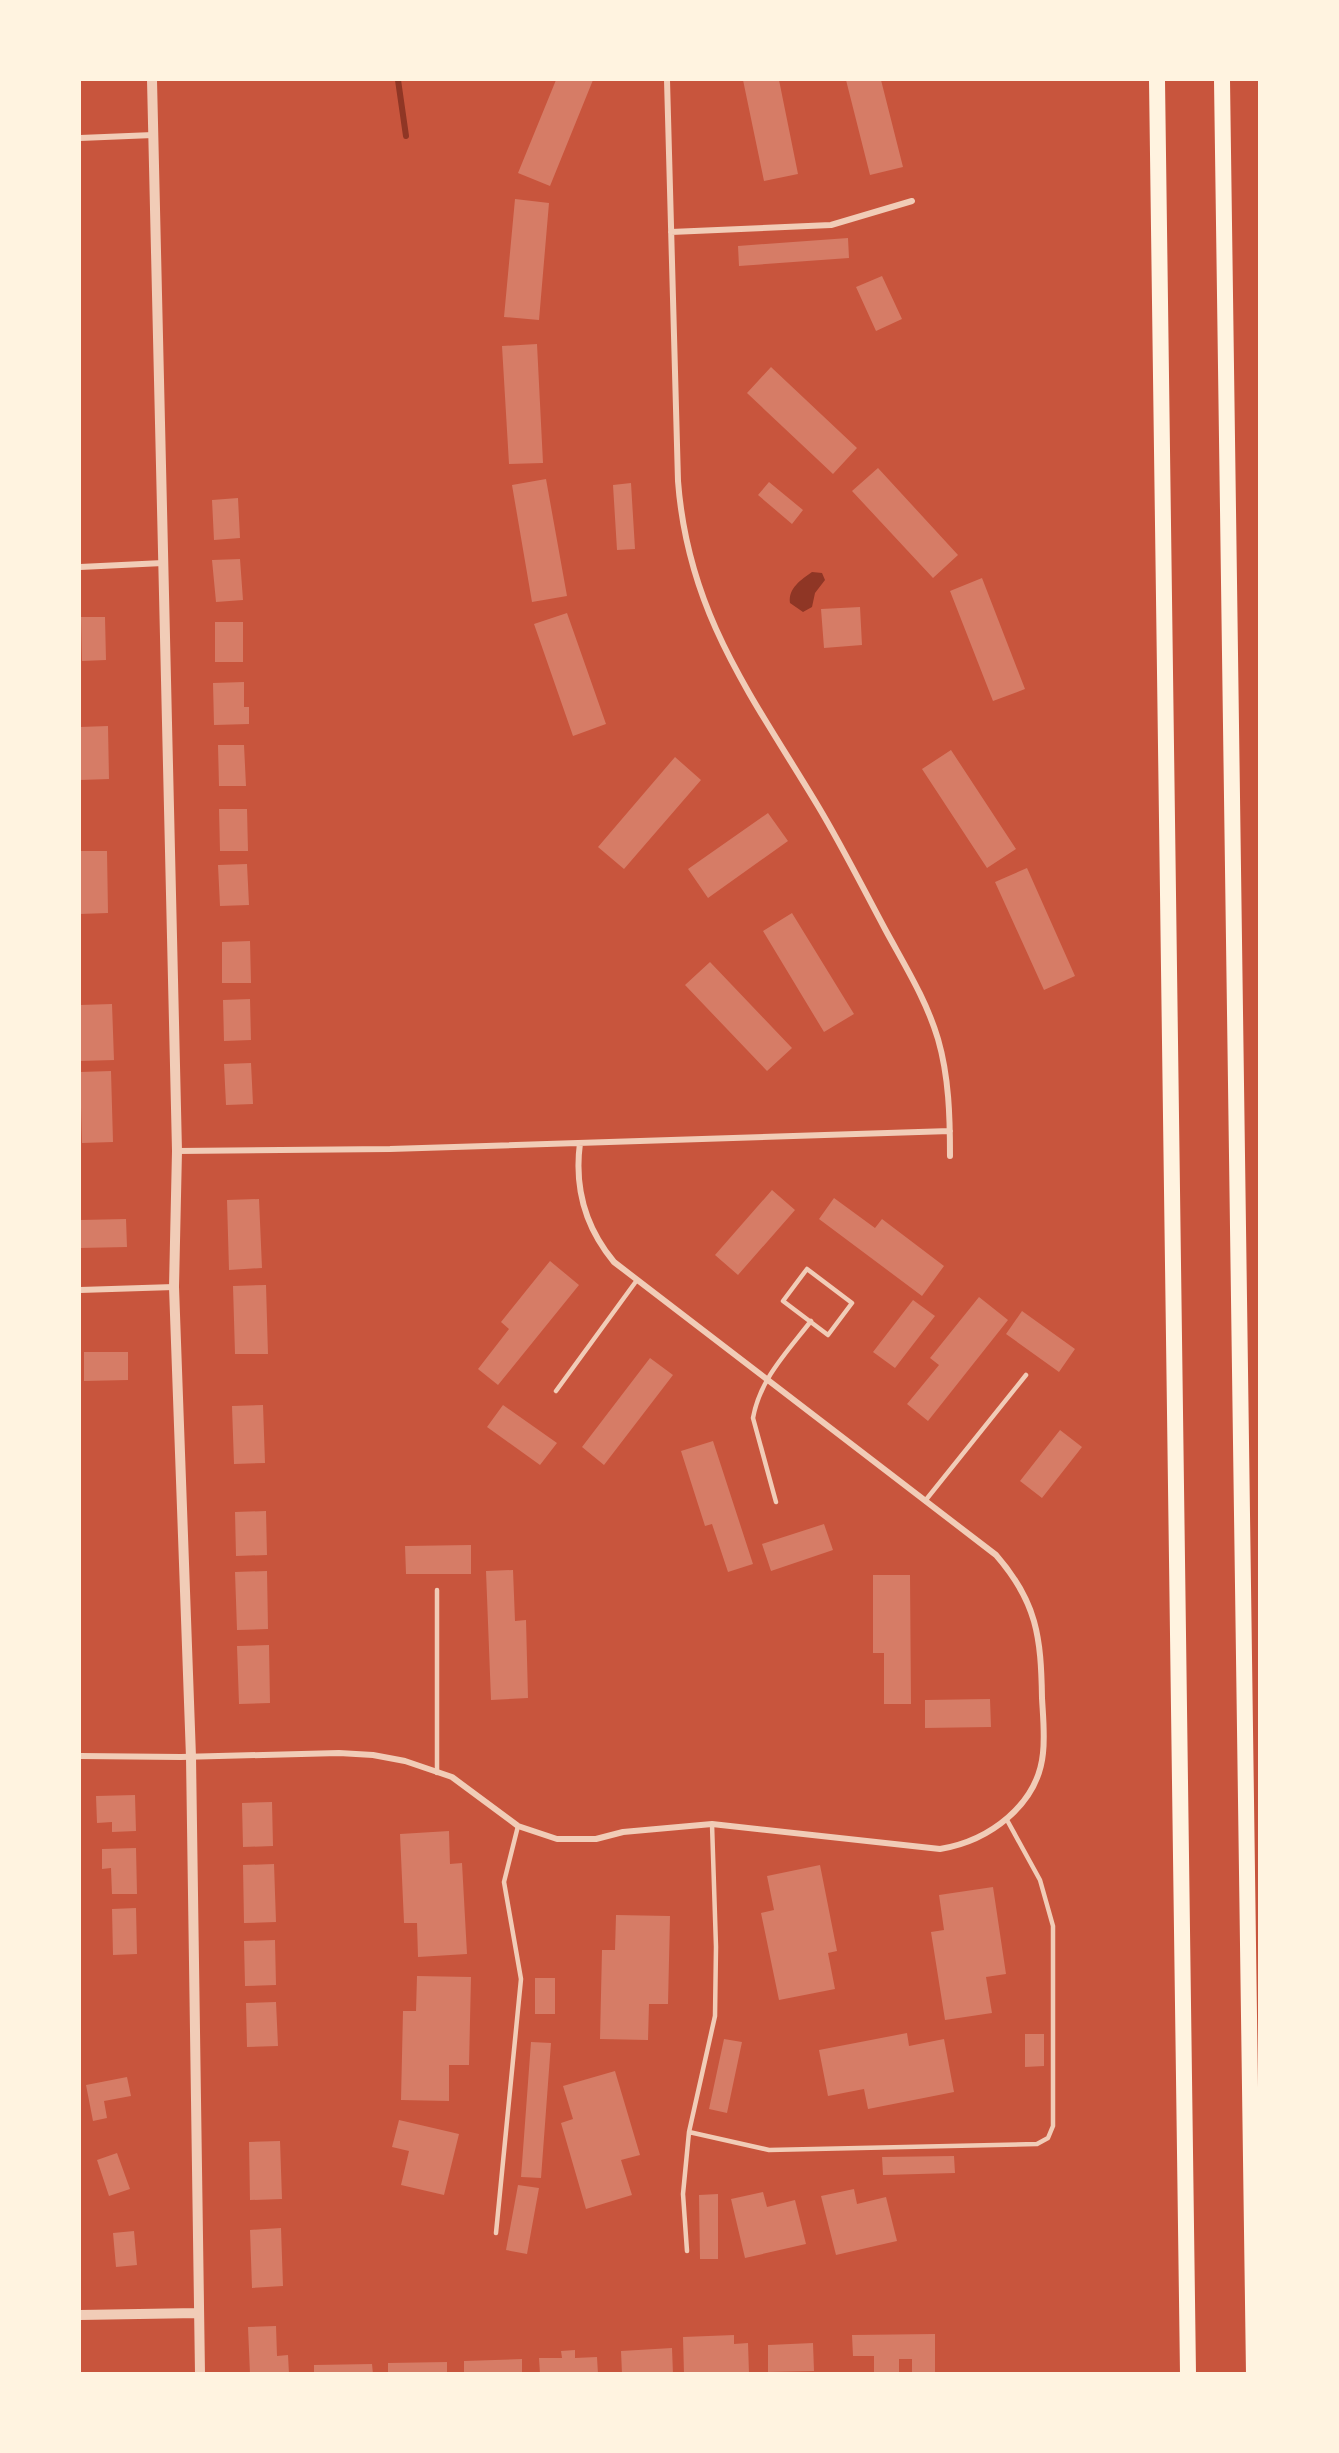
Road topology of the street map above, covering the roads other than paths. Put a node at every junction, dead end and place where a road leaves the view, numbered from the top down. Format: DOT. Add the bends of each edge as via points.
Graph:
graph roads {
  1 [pos="152,80"];
  2 [pos="667,80"];
  3 [pos="1157,80"];
  4 [pos="1222,80"];
  5 [pos="153,135"];
  6 [pos="80,138"];
  7 [pos="912,201"];
  8 [pos="671,232"];
  9 [pos="163,564"];
  10 [pos="80,567"];
  11 [pos="950,1131"];
  12 [pos="580,1143"];
  13 [pos="177,1151"];
  14 [pos="950,1156"];
  15 [pos="637,1280"];
  16 [pos="174,1287"];
  17 [pos="80,1290"];
  18 [pos="811,1321"];
  19 [pos="1026,1375"];
  20 [pos="765,1379"];
  21 [pos="556,1391"];
  22 [pos="925,1501"];
  23 [pos="776,1502"];
  24 [pos="437,1590"];
  25 [pos="80,1756"];
  26 [pos="191,1757"];
  27 [pos="437,1773"];
  28 [pos="1007,1820"];
  29 [pos="712,1824"];
  30 [pos="518,1826"];
  31 [pos="689,2132"];
  32 [pos="496,2233"];
  33 [pos="687,2251"];
  34 [pos="198,2313"];
  35 [pos="80,2315"];
  36 [pos="200,2373"];
  37 [pos="1188,2373"];
  38 [pos="1254,2373"];
  1 -- 5 [label="street"];
  2 -- 8 [label="street"];
  3 -- 37 [label="highway"];
  4 -- 38 [label="highway"];
  5 -- 6 [label="street"];
  5 -- 9 [label="street"];
  7 -- 8 [label="street" via="831,225"];
  8 -- 11 [label="street" via="678,481 692,569 725,652 827,821 914,978 946,1074"];
  9 -- 10 [label="street"];
  9 -- 13 [label="street"];
  11 -- 12 [label="street"];
  11 -- 14 [label="street"];
  12 -- 13 [label="street"];
  12 -- 15 [label="street" via="578,1186 590,1227 614,1262"];
  13 -- 16 [label="street"];
  15 -- 20 [label="street"];
  15 -- 21 [label="lane"];
  16 -- 17 [label="street"];
  16 -- 26 [label="street"];
  18 -- 18 [label="lane" via="783,1300 807,1269 852,1303 828,1335"];
  18 -- 20 [label="lane"];
  19 -- 22 [label="lane"];
  20 -- 22 [label="street"];
  20 -- 23 [label="lane" via="753,1418"];
  22 -- 28 [label="street" via="996,1555 1026,1596 1036,1621 1041,1646 1044,1752 1030,1791"];
  24 -- 27 [label="lane"];
  25 -- 26 [label="street"];
  26 -- 27 [label="street" via="339,1753 405,1761"];
  26 -- 34 [label="street"];
  27 -- 30 [label="street" via="452,1777"];
  28 -- 29 [label="street" via="967,1843 940,1849"];
  28 -- 31 [label="lane" via="1040,1880 1053,1926 1053,2126 1048,2138 1037,2144 769,2150"];
  29 -- 30 [label="street" via="570,1840"];
  29 -- 31 [label="lane" via="715,2016"];
  30 -- 32 [label="lane" via="504,1882 520,1979"];
  31 -- 33 [label="lane" via="683,2194"];
  34 -- 35 [label="street"];
  34 -- 36 [label="street"];
}
